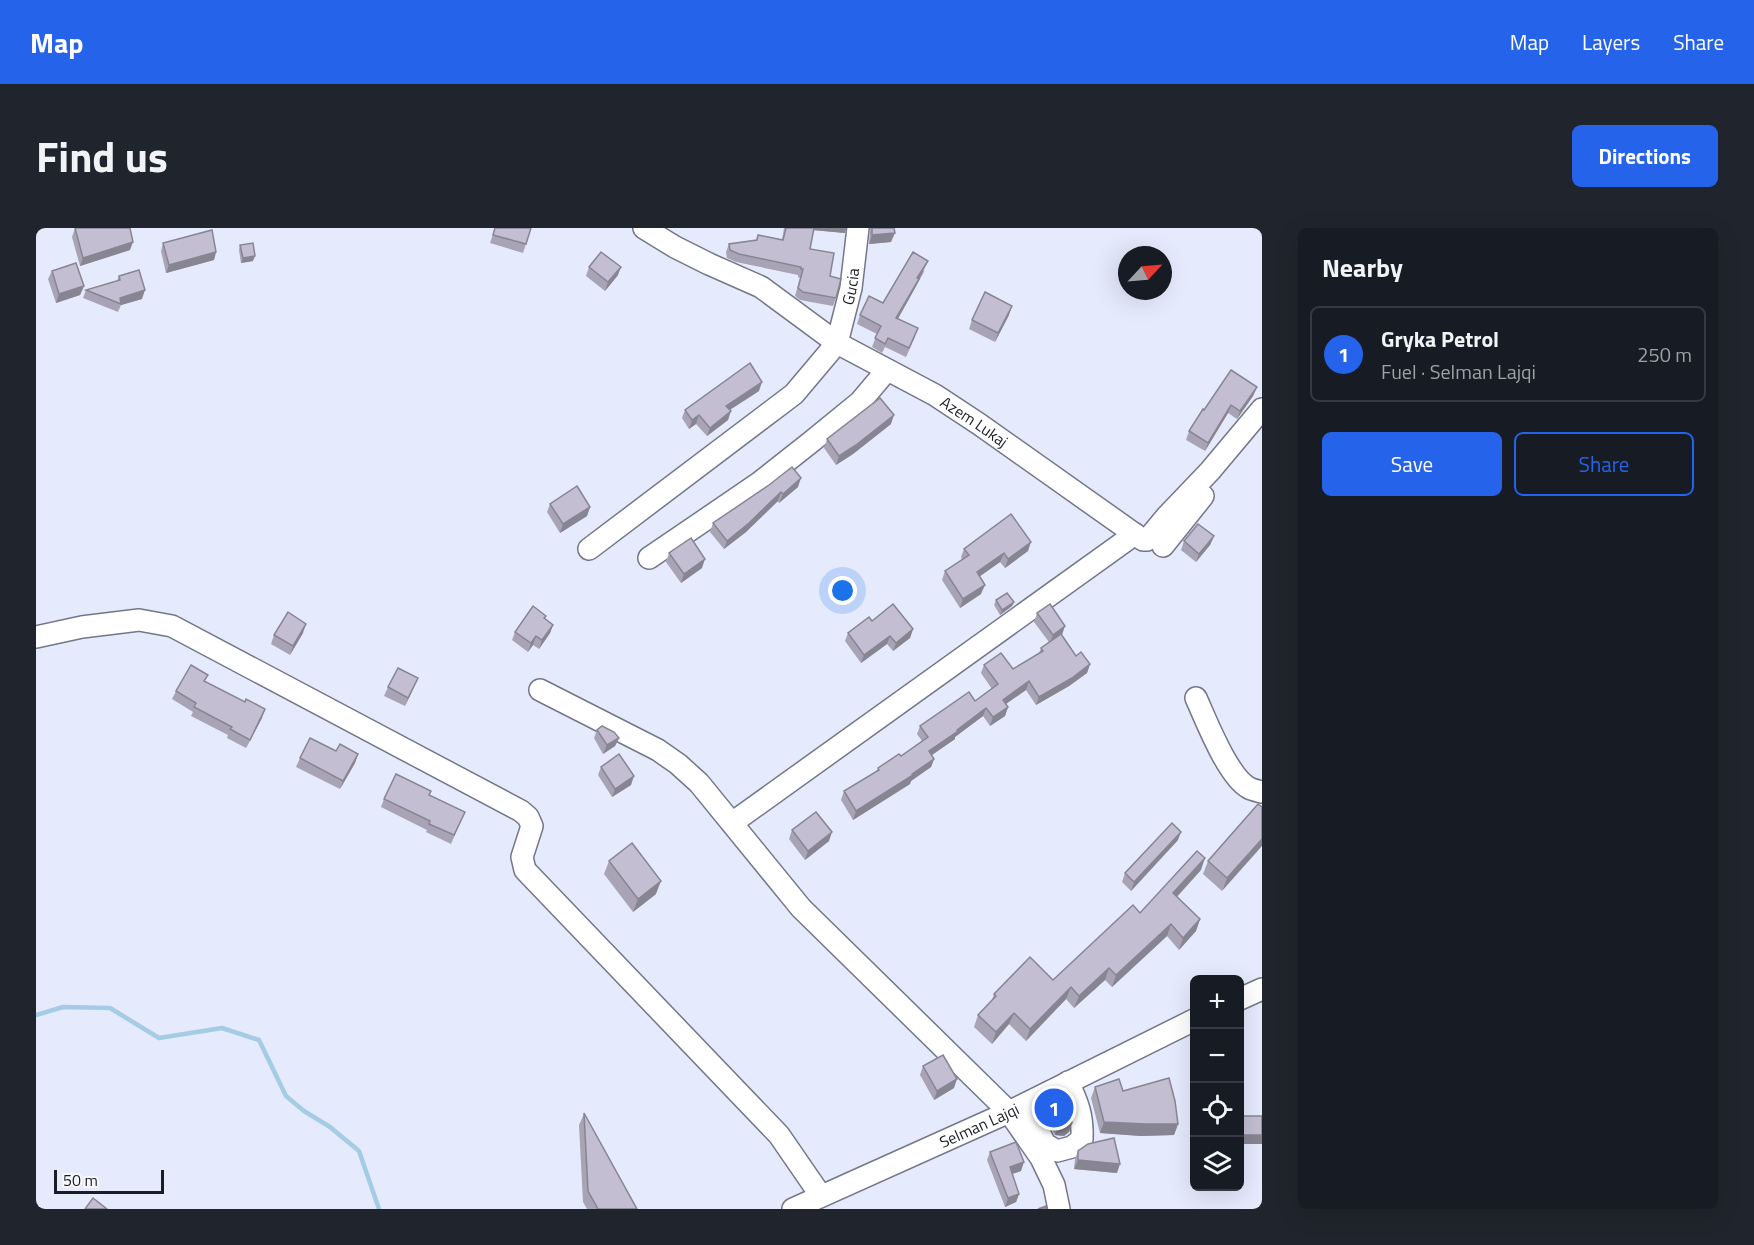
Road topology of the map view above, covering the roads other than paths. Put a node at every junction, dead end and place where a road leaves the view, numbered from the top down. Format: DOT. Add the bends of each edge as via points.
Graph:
graph roads {
  1 [pos="644,228"];
  2 [pos="858,228"];
  3 [pos="837,343"];
  4 [pos="887,370"];
  5 [pos="1262,409"];
  6 [pos="1262,423"];
  7 [pos="1135,534"];
  8 [pos="1163,546"];
  9 [pos="589,549"];
  10 [pos="649,558"];
  11 [pos="36,638"];
  12 [pos="540,690"];
  13 [pos="1196,698"];
  14 [pos="1262,792"];
  15 [pos="732,823"];
  16 [pos="1262,989"];
  17 [pos="1244,997"];
  18 [pos="1190,1022"];
  19 [pos="1068,1082"];
  20 [pos="1030,1102"];
  21 [pos="1009,1112"];
  22 [pos="821,1196"];
  23 [pos="793,1209"];
  24 [pos="1059,1209"];
  1 -- 3 [label="street, Azem Lukaj" via="761,287"];
  2 -- 3 [label="street, Gucia" via="851,288"];
  3 -- 4 [label="street, Azem Lukaj"];
  3 -- 9 [label="street" via="794,394"];
  4 -- 7 [label="street, Azem Lukaj" via="940,398"];
  4 -- 10 [label="street" via="860,402 811,442 759,483"];
  5 -- 7 [label="street" via="1147,540"];
  6 -- 8 [label="street"];
  7 -- 15 [label="street"];
  11 -- 22 [label="street" via="139,620 172,626 521,811 532,826 522,857 525,870 779,1135"];
  12 -- 15 [label="street" via="658,750 699,783"];
  13 -- 14 [label="street" via="1232,770 1247,787"];
  15 -- 21 [label="street" via="801,908"];
  16 -- 17 [label="street"];
  18 -- 19 [label="street, Selman Lajqi"];
  19 -- 20 [label="street, Selman Lajqi"];
  19 -- 20 [label="street" via="1083,1122 1082,1139 1072,1147 1057,1151 1045,1144"];
  20 -- 21 [label="street, Selman Lajqi"];
  21 -- 22 [label="street, Selman Lajqi"];
  21 -- 24 [label="street" via="1041,1158 1054,1185"];
  22 -- 23 [label="street, Selman Lajqi"];
}
